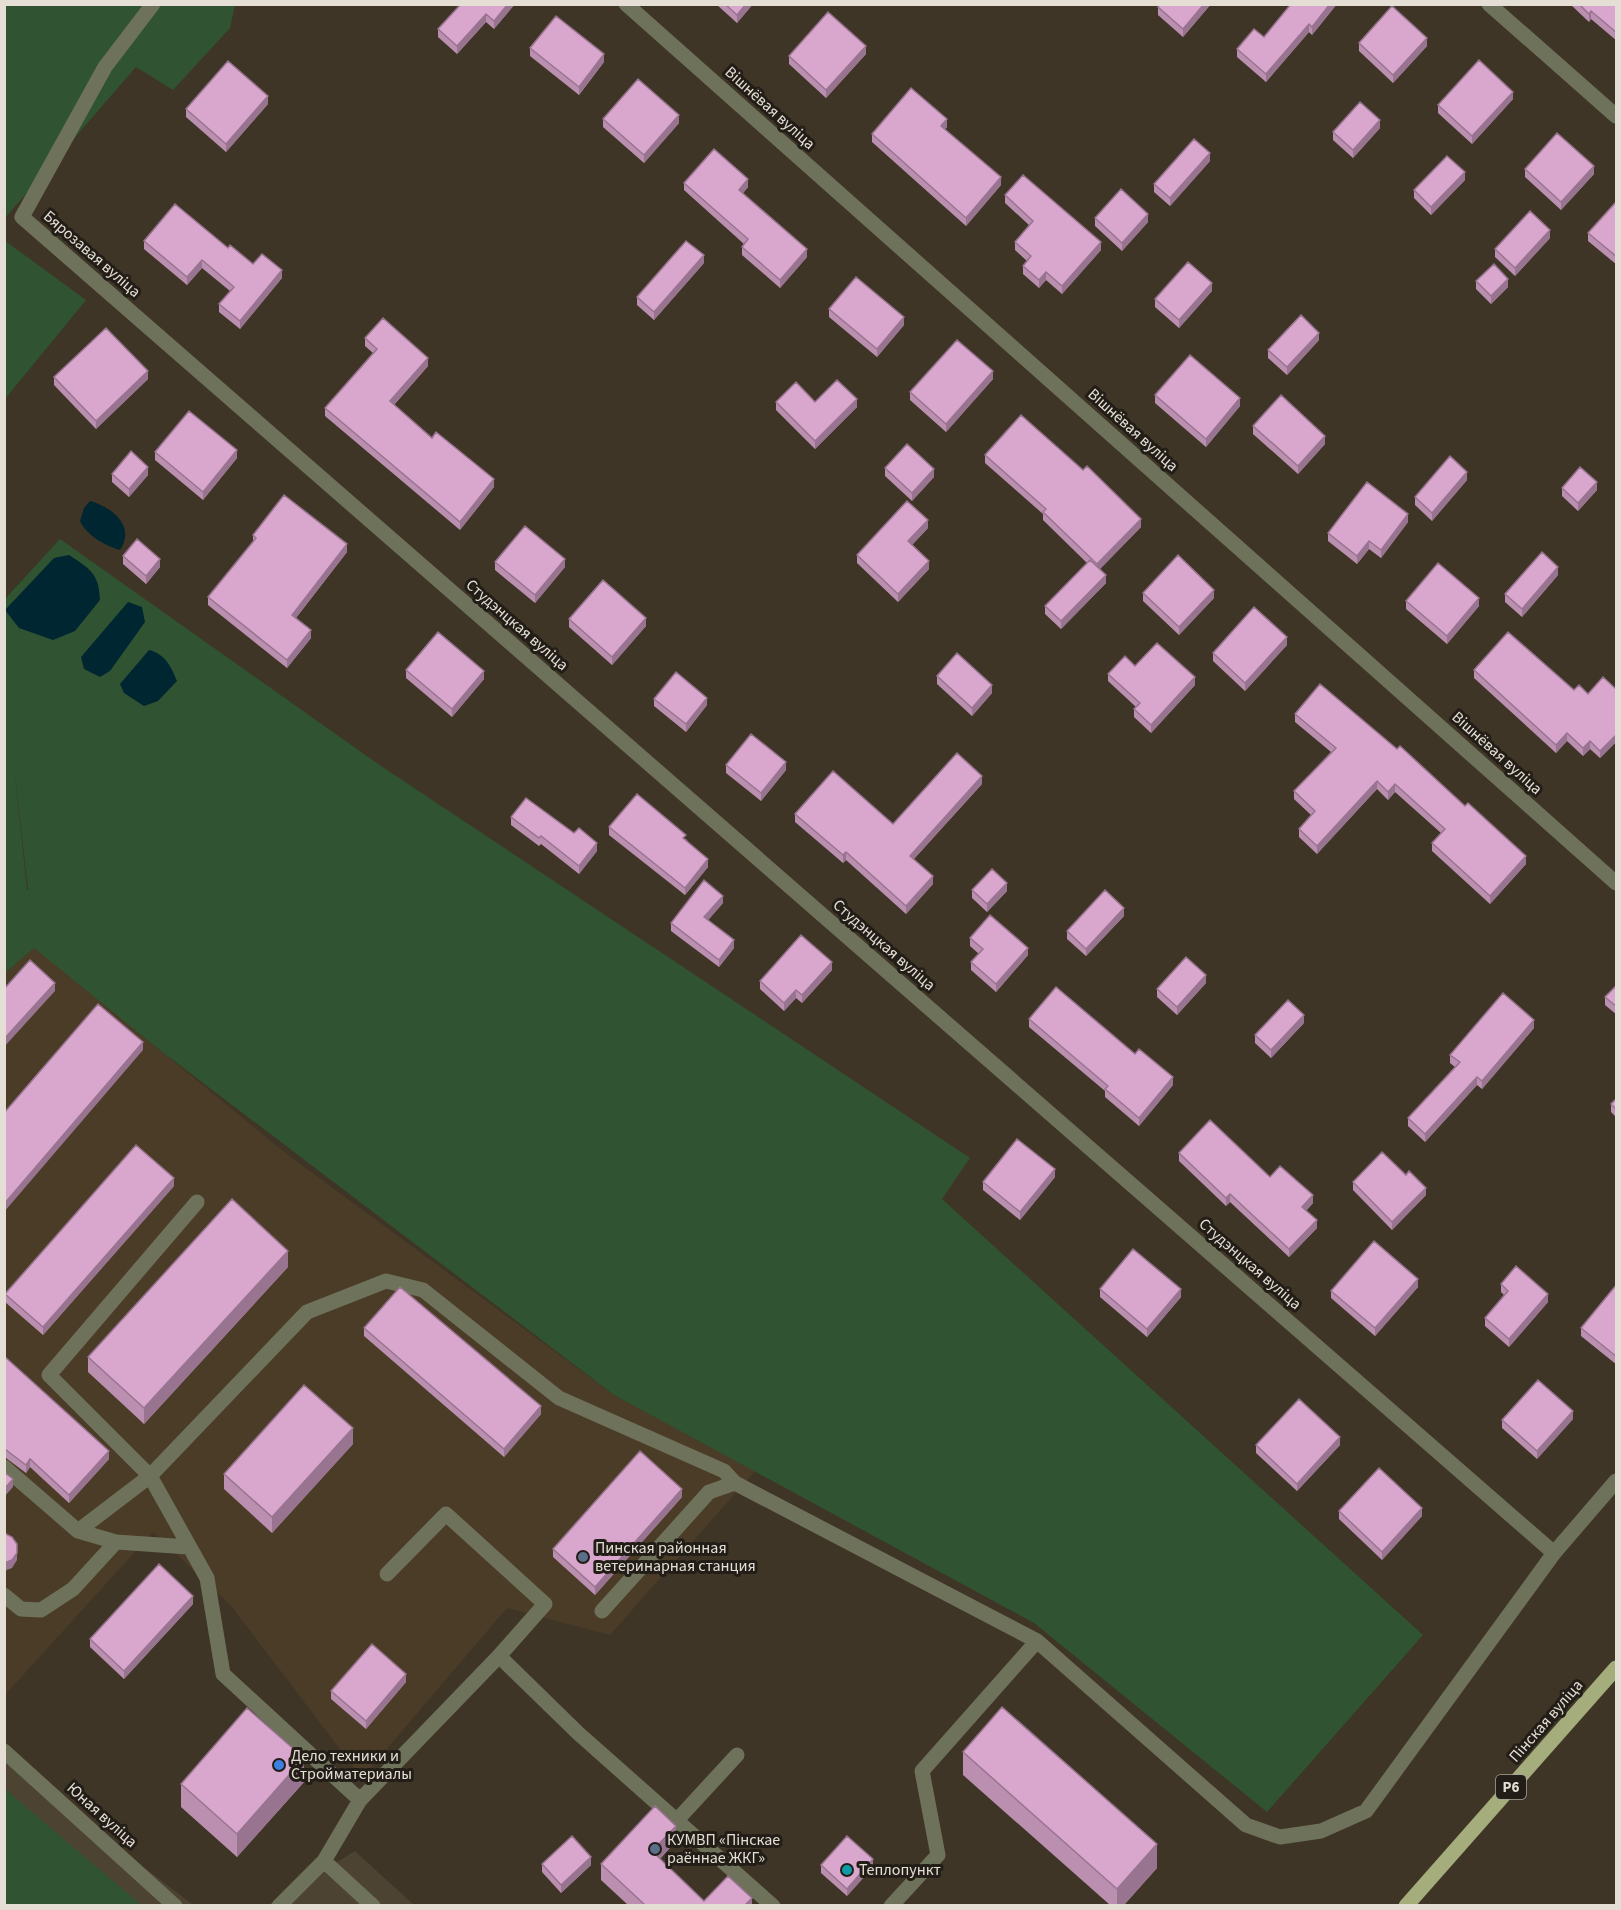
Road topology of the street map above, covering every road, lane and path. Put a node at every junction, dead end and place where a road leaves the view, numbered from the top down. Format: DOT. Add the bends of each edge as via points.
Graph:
graph roads {
  1 [pos="153,4"];
  2 [pos="626,4"];
  3 [pos="1489,4"];
  4 [pos="1617,116"];
  5 [pos="190,364"];
  6 [pos="1617,883"];
  7 [pos="197,1202"];
  8 [pos="4,1467"];
  9 [pos="150,1476"];
  10 [pos="1617,1481"];
  11 [pos="735,1483"];
  12 [pos="78,1531"];
  13 [pos="116,1542"];
  14 [pos="189,1547"];
  15 [pos="1554,1553"];
  16 [pos="387,1574"];
  17 [pos="4,1595"];
  18 [pos="602,1611"];
  19 [pos="1037,1641"];
  20 [pos="499,1656"];
  21 [pos="1617,1668"];
  22 [pos="4,1751"];
  23 [pos="737,1755"];
  24 [pos="360,1800"];
  25 [pos="678,1819"];
  26 [pos="324,1861"];
  27 [pos="175,1905"];
  28 [pos="279,1905"];
  29 [pos="373,1905"];
  30 [pos="773,1905"];
  31 [pos="891,1905"];
  32 [pos="1406,1905"];
  1 -- 5 [label="street, Бярозавая вуліца" via="105,67 22,217"];
  2 -- 6 [label="street, Вішнёвая вуліца"];
  3 -- 4 [label="street"];
  5 -- 15 [label="street, Студэнцкая вуліца"];
  7 -- 9 [label="street" via="49,1375"];
  8 -- 12 [label="street"];
  9 -- 11 [label="street" via="307,1312 386,1281 423,1290 559,1398 724,1471"];
  9 -- 12 [label="street"];
  9 -- 14 [label="street"];
  10 -- 15 [label="street"];
  11 -- 18 [label="street" via="708,1492"];
  11 -- 19 [label="street"];
  12 -- 13 [label="street"];
  13 -- 14 [label="street"];
  13 -- 17 [label="street" via="73,1589 41,1610 21,1610"];
  14 -- 24 [label="street" via="207,1578 223,1674"];
  15 -- 19 [label="street" via="1366,1810 1321,1831 1280,1837 1246,1825"];
  16 -- 20 [label="street" via="446,1514 545,1604"];
  19 -- 31 [label="street" via="922,1771 938,1855"];
  20 -- 24 [label="street"];
  20 -- 25 [label="street" via="578,1733"];
  21 -- 32 [label="main road, Пінская вуліца / Р6"];
  22 -- 27 [label="street, Юная вуліца"];
  23 -- 25 [label="street"];
  24 -- 26 [label="street"];
  25 -- 30 [label="street"];
  26 -- 28 [label="street"];
  26 -- 29 [label="street"];
}
